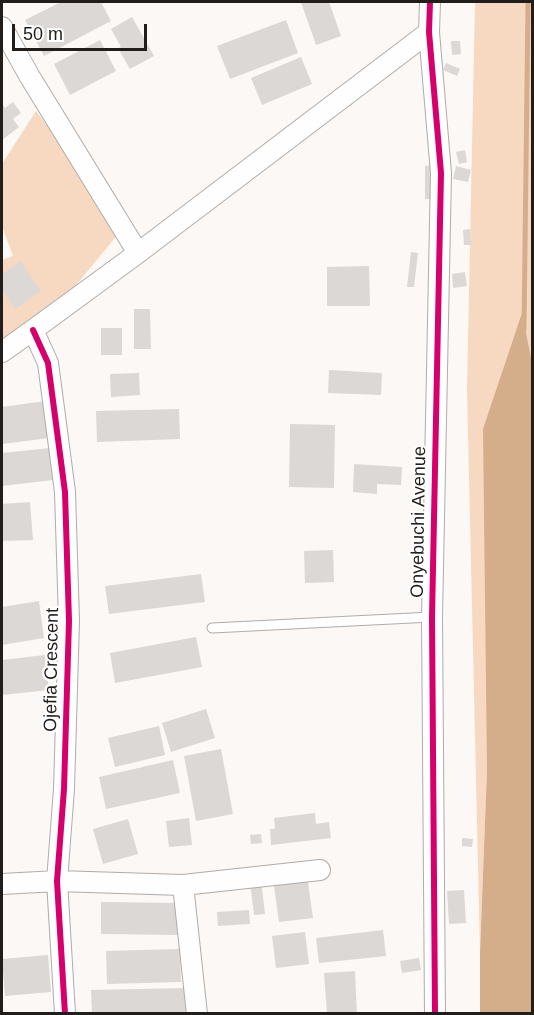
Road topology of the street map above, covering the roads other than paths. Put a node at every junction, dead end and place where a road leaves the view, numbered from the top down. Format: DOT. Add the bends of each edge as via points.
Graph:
graph roads {
  1 [pos="430,2"];
  2 [pos="2,27"];
  3 [pos="429,32"];
  4 [pos="138,253"];
  5 [pos="34,332"];
  6 [pos="2,352"];
  7 [pos="432,617"];
  8 [pos="212,628"];
  9 [pos="320,870"];
  10 [pos="57,881"];
  11 [pos="2,884"];
  12 [pos="183,885"];
  13 [pos="65,1014"];
  14 [pos="196,1014"];
  15 [pos="435,1014"];
  1 -- 3 [label="street, Onyebuchi Avenue"];
  2 -- 4 [label="street"];
  3 -- 4 [label="street"];
  3 -- 7 [label="street, Onyebuchi Avenue" via="441,173"];
  4 -- 5 [label="street"];
  5 -- 6 [label="street"];
  5 -- 10 [label="street, Ojefia Crescent" via="48,363 65,492 69,621"];
  7 -- 8 [label="lane"];
  7 -- 15 [label="street, Onyebuchi Avenue"];
  9 -- 12 [label="street"];
  10 -- 11 [label="street"];
  10 -- 12 [label="street"];
  10 -- 13 [label="street, Ojefia Crescent"];
  12 -- 14 [label="street"];
}
